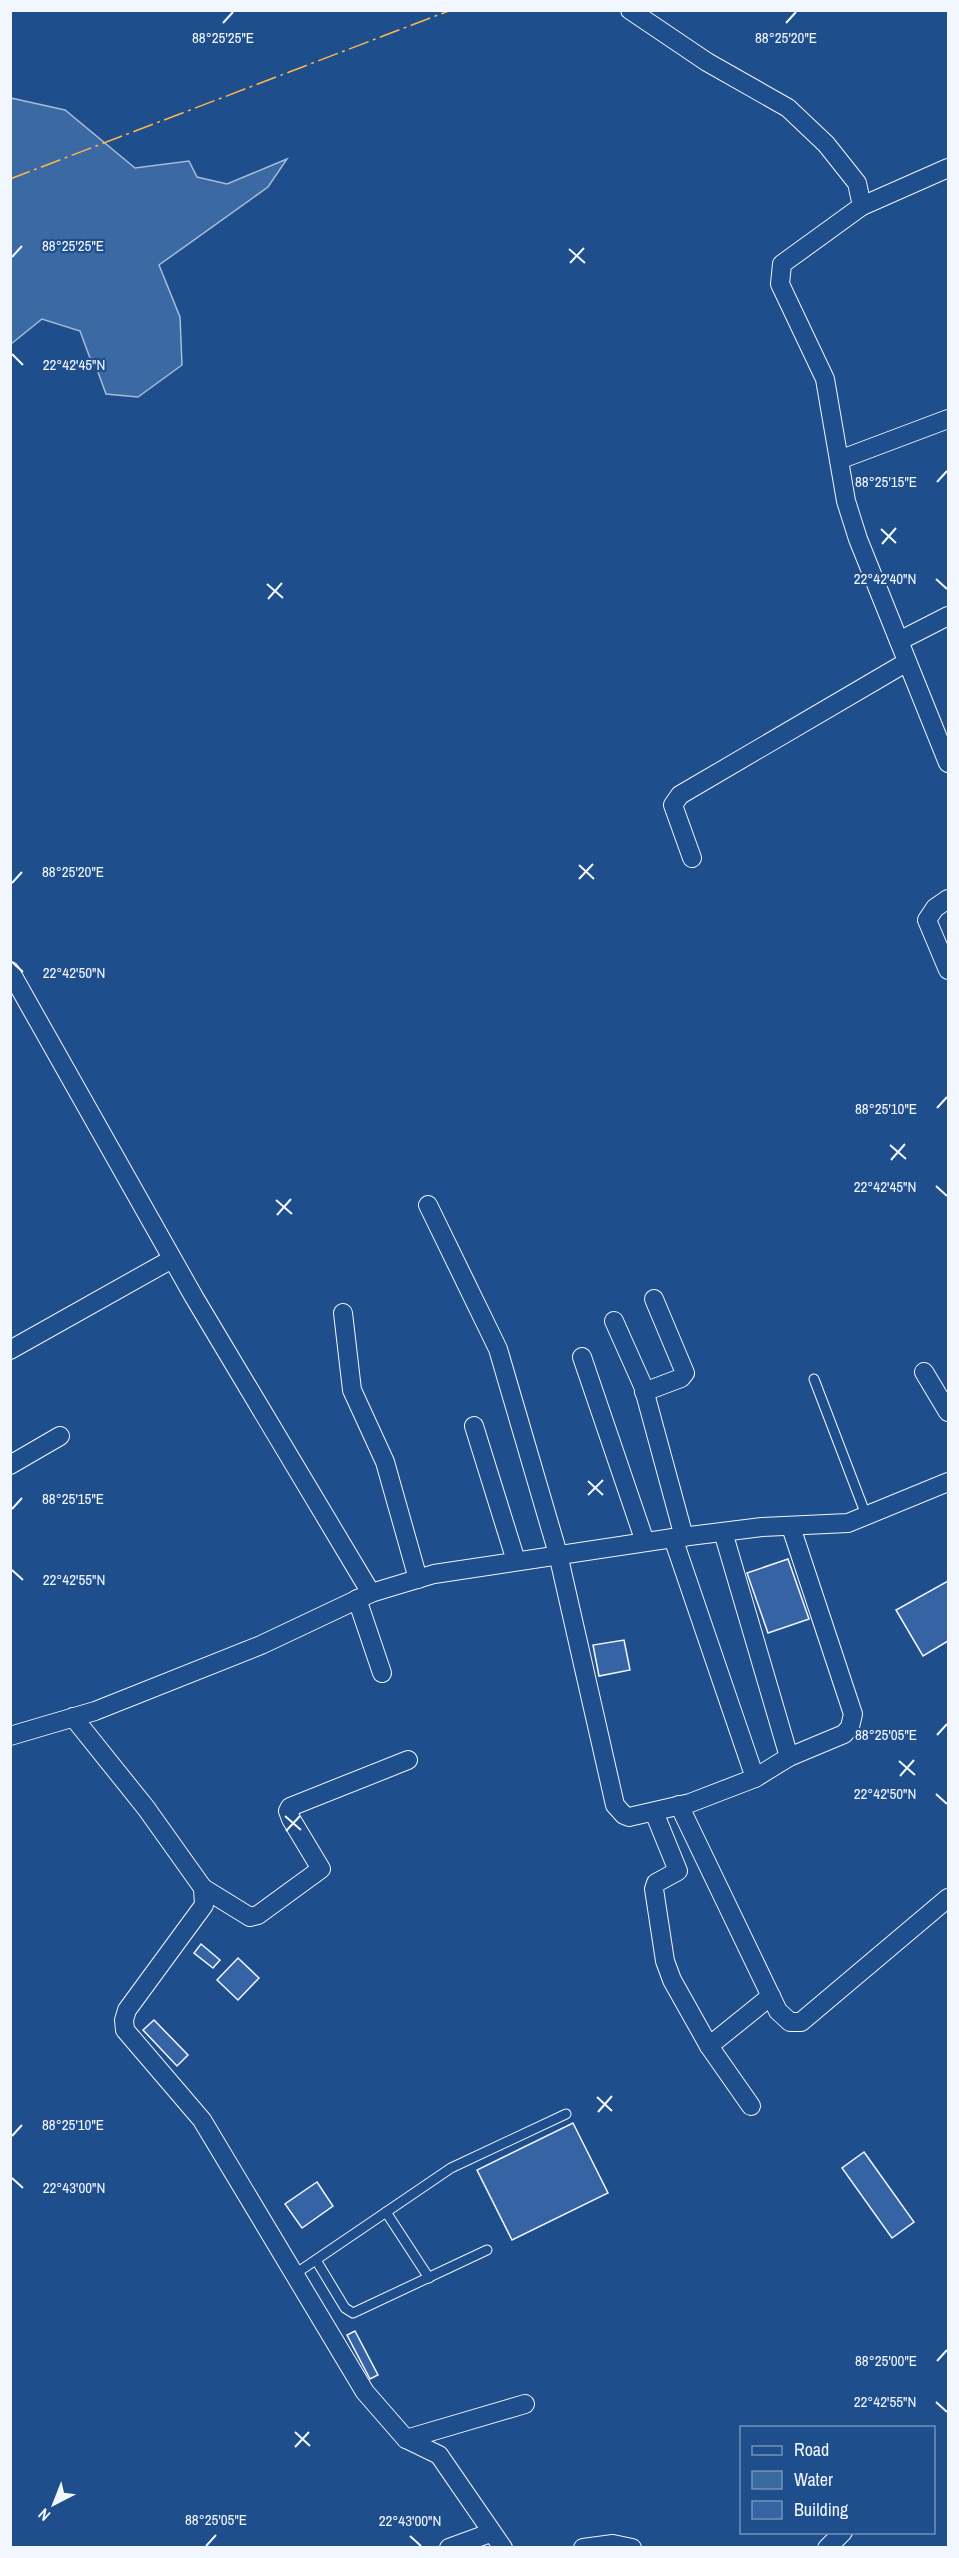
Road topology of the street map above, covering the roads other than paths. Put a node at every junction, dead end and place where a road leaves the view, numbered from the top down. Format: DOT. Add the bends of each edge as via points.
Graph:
graph roads {
  1 [pos="630,10"];
  2 [pos="947,173"];
  3 [pos="862,206"];
  4 [pos="948,419"];
  5 [pos="839,460"];
  6 [pos="948,616"];
  7 [pos="899,640"];
  8 [pos="907,662"];
  9 [pos="948,764"];
  10 [pos="692,858"];
  11 [pos="948,899"];
  12 [pos="948,970"];
  13 [pos="10,971"];
  14 [pos="428,1205"];
  15 [pos="172,1259"];
  16 [pos="654,1299"];
  17 [pos="343,1313"];
  18 [pos="614,1321"];
  19 [pos="10,1350"];
  20 [pos="582,1357"];
  21 [pos="924,1372"];
  22 [pos="814,1380"];
  23 [pos="644,1392"];
  24 [pos="948,1412"];
  25 [pos="474,1426"];
  26 [pos="60,1437"];
  27 [pos="10,1465"];
  28 [pos="948,1482"];
  29 [pos="866,1515"];
  30 [pos="791,1527"];
  31 [pos="723,1532"];
  32 [pos="679,1538"];
  33 [pos="645,1542"];
  34 [pos="558,1554"];
  35 [pos="516,1561"];
  36 [pos="418,1579"];
  37 [pos="364,1596"];
  38 [pos="382,1673"];
  39 [pos="73,1717"];
  40 [pos="10,1736"];
  41 [pos="789,1757"];
  42 [pos="408,1760"];
  43 [pos="755,1778"];
  44 [pos="679,1805"];
  45 [pos="654,1812"];
  46 [pos="203,1888"];
  47 [pos="948,1898"];
  48 [pos="771,1996"];
  49 [pos="709,2046"];
  50 [pos="752,2106"];
  51 [pos="566,2114"];
  52 [pos="386,2212"];
  53 [pos="487,2250"];
  54 [pos="316,2260"];
  55 [pos="295,2274"];
  56 [pos="429,2278"];
  57 [pos="525,2404"];
  58 [pos="406,2439"];
  59 [pos="490,2533"];
  60 [pos="841,2534"];
  61 [pos="449,2547"];
  62 [pos="503,2547"];
  63 [pos="583,2547"];
  64 [pos="632,2547"];
  65 [pos="827,2547"];
  1 -- 3 [label="street" via="707,62 788,108 826,144 857,183"];
  2 -- 3 [label="street"];
  3 -- 5 [label="street" via="782,264 780,284 825,379"];
  4 -- 5 [label="street"];
  5 -- 7 [label="street" via="858,538"];
  6 -- 7 [label="street"];
  7 -- 8 [label="street"];
  8 -- 9 [label="street"];
  8 -- 10 [label="street" via="680,795 673,805"];
  11 -- 12 [label="street" via="927,920"];
  13 -- 15 [label="street"];
  14 -- 34 [label="street" via="498,1349"];
  15 -- 19 [label="street"];
  15 -- 37 [label="street"];
  16 -- 23 [label="street" via="685,1373"];
  17 -- 36 [label="street" via="352,1390 385,1462"];
  18 -- 23 [label="street"];
  20 -- 33 [label="street"];
  21 -- 24 [label="street"];
  22 -- 29 [label="lane"];
  23 -- 32 [label="street"];
  25 -- 35 [label="street"];
  26 -- 27 [label="street"];
  28 -- 29 [label="street"];
  29 -- 30 [label="street" via="848,1523"];
  30 -- 31 [label="street"];
  30 -- 41 [label="street" via="853,1714 844,1734"];
  31 -- 32 [label="street"];
  31 -- 41 [label="street"];
  32 -- 33 [label="street"];
  32 -- 43 [label="street"];
  33 -- 34 [label="street"];
  34 -- 35 [label="street"];
  34 -- 45 [label="street" via="615,1805 629,1817"];
  35 -- 36 [label="street"];
  36 -- 37 [label="street"];
  37 -- 38 [label="street"];
  37 -- 39 [label="street" via="261,1644"];
  39 -- 40 [label="street"];
  39 -- 46 [label="street" via="146,1808"];
  41 -- 43 [label="street"];
  42 -- 46 [label="street" via="290,1807 291,1819 321,1869 258,1915 250,1917"];
  43 -- 44 [label="street"];
  44 -- 45 [label="street"];
  44 -- 48 [label="street"];
  45 -- 49 [label="street" via="678,1870 656,1883 654,1889 665,1961"];
  46 -- 55 [label="street" via="204,1905 127,2010 125,2030 202,2120"];
  47 -- 48 [label="street" via="801,2022 784,2019"];
  48 -- 49 [label="street"];
  49 -- 50 [label="street"];
  51 -- 52 [label="lane" via="464,2160"];
  52 -- 54 [label="lane"];
  52 -- 56 [label="lane"];
  53 -- 56 [label="lane"];
  54 -- 55 [label="lane"];
  54 -- 56 [label="lane" via="345,2308 353,2313"];
  55 -- 58 [label="street" via="365,2392"];
  57 -- 58 [label="street"];
  58 -- 59 [label="street" via="440,2455"];
  59 -- 61 [label="street"];
  59 -- 62 [label="street"];
  60 -- 65 [label="street"];
  63 -- 64 [label="street"];
}
